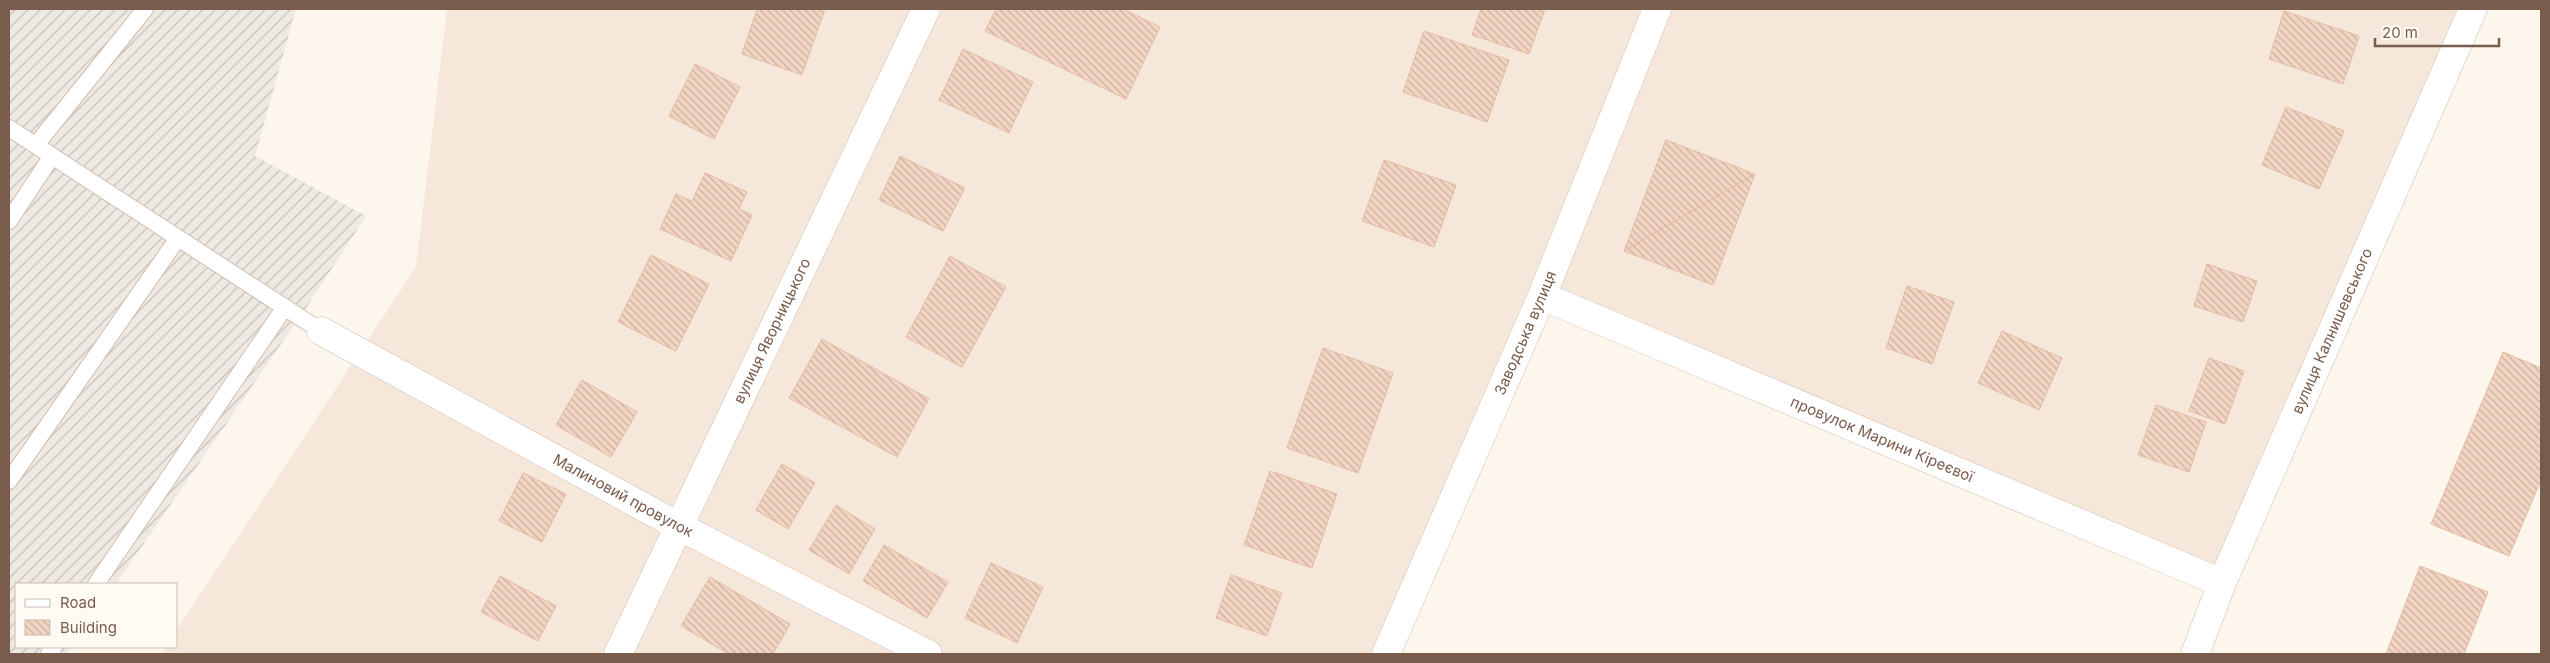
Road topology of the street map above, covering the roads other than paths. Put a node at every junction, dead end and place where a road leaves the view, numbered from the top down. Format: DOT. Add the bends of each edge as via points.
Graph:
graph roads {
  1 [pos="144,9"];
  2 [pos="926,9"];
  3 [pos="1657,9"];
  4 [pos="2473,9"];
  5 [pos="9,128"];
  6 [pos="36,145"];
  7 [pos="52,156"];
  8 [pos="9,221"];
  9 [pos="178,238"];
  10 [pos="1542,296"];
  11 [pos="285,307"];
  12 [pos="320,330"];
  13 [pos="9,481"];
  14 [pos="680,527"];
  15 [pos="97,583"];
  16 [pos="2222,583"];
  17 [pos="618,654"];
  18 [pos="928,654"];
  19 [pos="1386,654"];
  20 [pos="2196,654"];
  1 -- 6 [label="lane"];
  2 -- 14 [label="street, вулиця Яворницького"];
  3 -- 10 [label="street, Заводська вулиця"];
  4 -- 16 [label="street, вулиця Калнишевського"];
  5 -- 6 [label="lane"];
  6 -- 7 [label="lane"];
  7 -- 8 [label="lane"];
  7 -- 9 [label="lane"];
  9 -- 11 [label="lane"];
  9 -- 13 [label="lane"];
  10 -- 16 [label="street, провулок Марини Кіреєвої"];
  10 -- 19 [label="street, Заводська вулиця"];
  11 -- 12 [label="lane"];
  11 -- 15 [label="lane"];
  12 -- 14 [label="street, Малиновий провулок"];
  14 -- 17 [label="street, вулиця Яворницького"];
  14 -- 18 [label="street, Малиновий провулок"];
  16 -- 20 [label="street, вулиця Калнишевського"];
}
